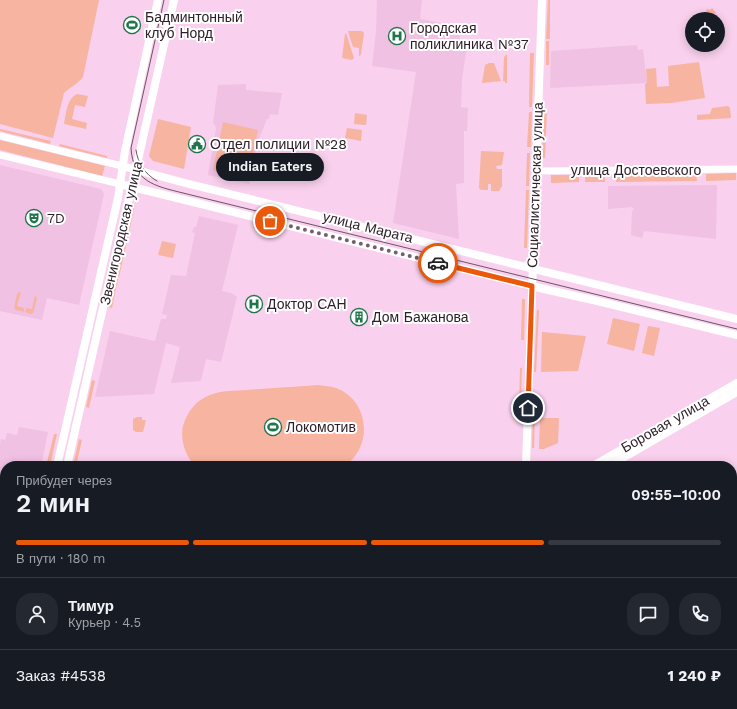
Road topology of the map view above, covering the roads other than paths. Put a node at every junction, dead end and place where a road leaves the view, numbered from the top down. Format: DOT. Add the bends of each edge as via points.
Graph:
graph roads {
  1 [pos="158,0"];
  2 [pos="174,0"];
  3 [pos="542,0"];
  4 [pos="0,136"];
  5 [pos="0,155"];
  6 [pos="122,166"];
  7 [pos="136,169"];
  8 [pos="737,169"];
  9 [pos="536,171"];
  10 [pos="120,184"];
  11 [pos="131,187"];
  12 [pos="532,268"];
  13 [pos="532,286"];
  14 [pos="737,319"];
  15 [pos="737,335"];
  16 [pos="737,383"];
  17 [pos="737,392"];
  18 [pos="58,461"];
  19 [pos="69,461"];
  20 [pos="526,461"];
  21 [pos="615,461"];
  22 [pos="616,461"];
  1 -- 6 [label="street, Звенигородская улица"];
  2 -- 7 [label="street, Звенигородская улица"];
  3 -- 9 [label="street, Социалистическая улица"];
  4 -- 6 [label="street, улица Марата"];
  5 -- 10 [label="street, улица Марата"];
  6 -- 7 [label="street, улица Марата"];
  6 -- 10 [label="street, Звенигородская улица"];
  7 -- 11 [label="street, Звенигородская улица"];
  7 -- 12 [label="street, улица Марата"];
  8 -- 9 [label="street, улица Достоевского"];
  9 -- 12 [label="street, Социалистическая улица"];
  10 -- 11 [label="street, улица Марата"];
  10 -- 18 [label="street, Звенигородская улица"];
  11 -- 13 [label="street, улица Марата"];
  11 -- 19 [label="street, Звенигородская улица"];
  12 -- 13 [label="street, Социалистическая улица"];
  12 -- 14 [label="street, улица Марата"];
  13 -- 15 [label="street, улица Марата"];
  13 -- 20 [label="street, Социалистическая улица"];
  16 -- 21 [label="street, Боровая улица"];
  17 -- 22 [label="street, Боровая улица"];
}
